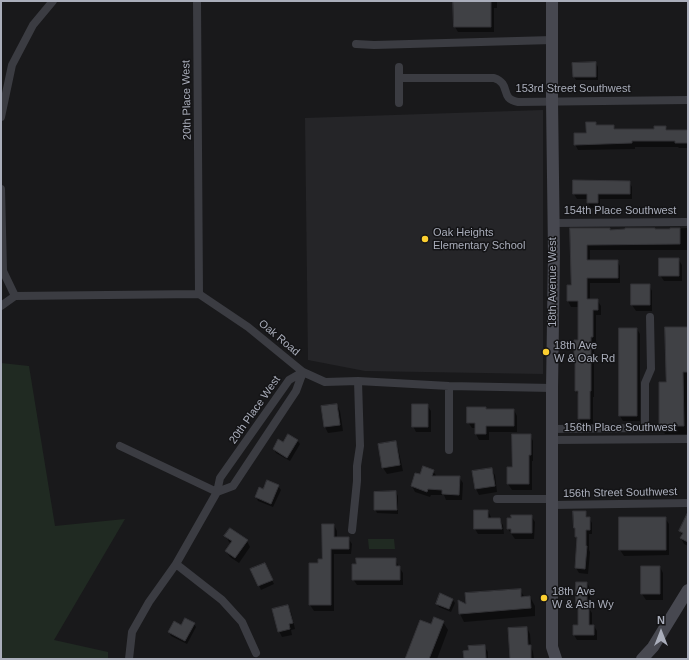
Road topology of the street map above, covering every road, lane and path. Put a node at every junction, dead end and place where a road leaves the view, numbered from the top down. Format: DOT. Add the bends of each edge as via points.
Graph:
graph roads {
  1 [pos="54,1"];
  2 [pos="197,1"];
  3 [pos="552,1"];
  4 [pos="552,40"];
  5 [pos="356,44"];
  6 [pos="399,66"];
  7 [pos="399,78"];
  8 [pos="688,100"];
  9 [pos="552,101"];
  10 [pos="399,103"];
  11 [pos="1,117"];
  12 [pos="1,189"];
  13 [pos="686,222"];
  14 [pos="554,223"];
  15 [pos="199,294"];
  16 [pos="15,296"];
  17 [pos="1,306"];
  18 [pos="650,317"];
  19 [pos="303,372"];
  20 [pos="358,381"];
  21 [pos="449,386"];
  22 [pos="552,388"];
  23 [pos="552,434"];
  24 [pos="688,439"];
  25 [pos="120,446"];
  26 [pos="449,450"];
  27 [pos="217,492"];
  28 [pos="498,499"];
  29 [pos="552,502"];
  30 [pos="688,503"];
  31 [pos="352,530"];
  32 [pos="176,564"];
  33 [pos="688,590"];
  34 [pos="653,647"];
  35 [pos="256,653"];
  36 [pos="129,659"];
  37 [pos="556,659"];
  38 [pos="642,659"];
  39 [pos="649,659"];
  1 -- 11 [label="street" via="32,25 12,65"];
  2 -- 15 [label="street, 20th Place West"];
  3 -- 4 [label="street, 18th Avenue West"];
  4 -- 5 [label="street"];
  4 -- 9 [label="street, 18th Avenue West"];
  6 -- 7 [label="street"];
  7 -- 9 [label="street, 153rd Street Southwest" via="494,78 502,82 506,94 512,101"];
  7 -- 10 [label="street"];
  8 -- 9 [label="street, 153rd Street Southwest"];
  9 -- 14 [label="street, 18th Avenue West"];
  12 -- 16 [label="street" via="3,271"];
  13 -- 14 [label="street, 154th Place Southwest"];
  14 -- 22 [label="street, 18th Avenue West"];
  15 -- 16 [label="street"];
  15 -- 19 [label="street, Oak Road" via="248,327"];
  16 -- 17 [label="street"];
  18 -- 23 [label="street" via="651,369 645,382 645,428"];
  19 -- 20 [label="street, Oak Road" via="325,382"];
  19 -- 27 [label="street, 20th Place West" via="288,380 220,478"];
  19 -- 27 [label="street, 20th Place West" via="296,391 234,486"];
  20 -- 21 [label="street, Oak Road"];
  20 -- 31 [label="street" via="360,446"];
  21 -- 22 [label="street, Oak Road"];
  21 -- 26 [label="street"];
  22 -- 23 [label="street, 18th Avenue West"];
  23 -- 24 [label="street, 156th Place Southwest"];
  23 -- 29 [label="street, 18th Avenue West"];
  25 -- 27 [label="street"];
  27 -- 32 [label="street, 20th Place West"];
  28 -- 29 [label="street, 156th Street Southwest"];
  29 -- 30 [label="street, 156th Street Southwest"];
  29 -- 37 [label="street, 18th Avenue West" via="552,647"];
  32 -- 35 [label="street" via="222,600 242,622"];
  32 -- 36 [label="street, 20th Place West" via="149,602 132,632"];
  33 -- 34 [label="street"];
  34 -- 38 [label="street"];
  34 -- 39 [label="street"];
}
